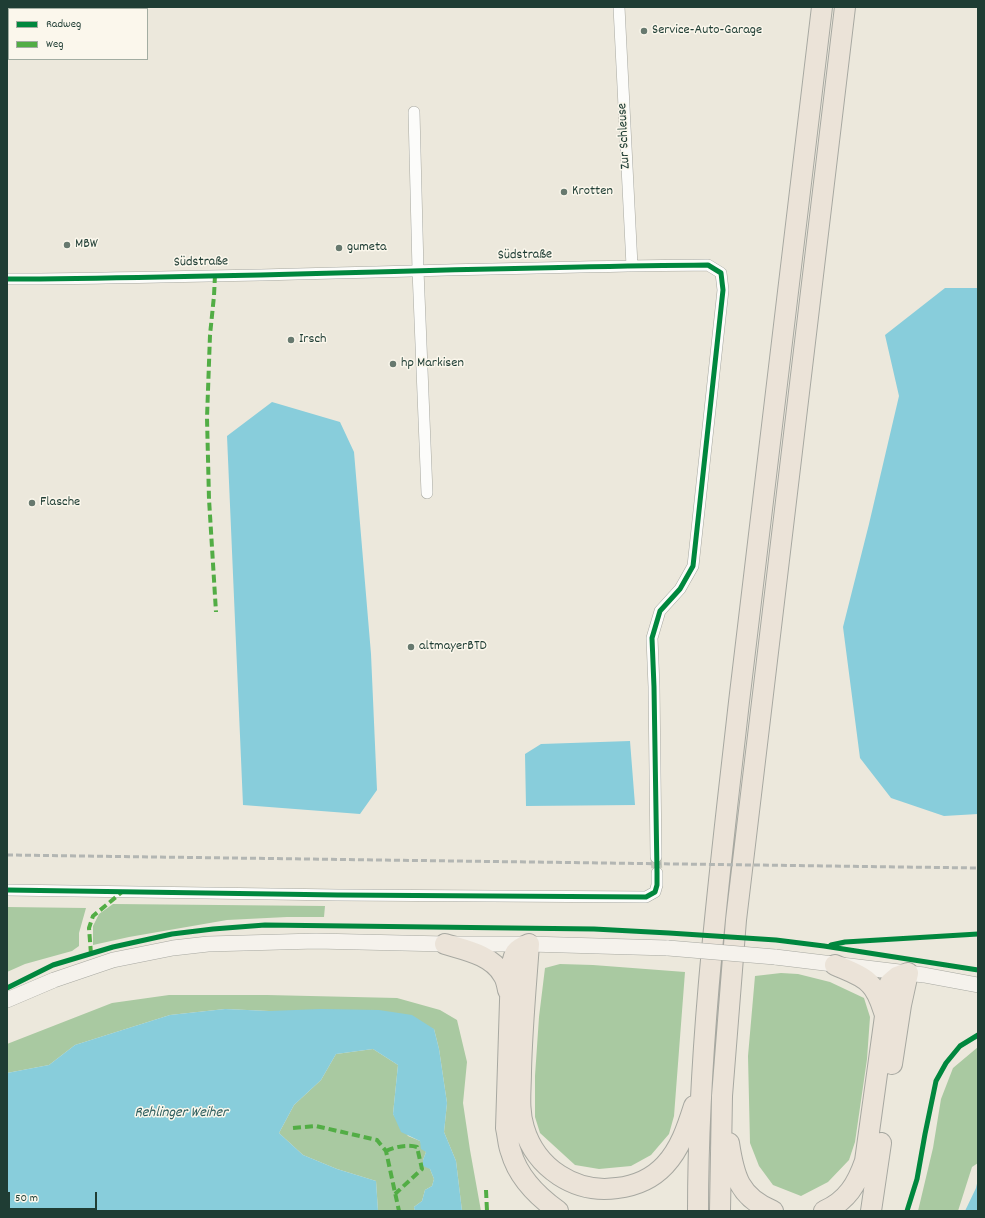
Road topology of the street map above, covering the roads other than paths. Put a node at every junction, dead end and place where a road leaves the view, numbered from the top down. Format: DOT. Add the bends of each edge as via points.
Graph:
graph roads {
  1 [pos="619,7"];
  2 [pos="822,7"];
  3 [pos="845,8"];
  4 [pos="414,112"];
  5 [pos="632,266"];
  6 [pos="418,270"];
  7 [pos="7,279"];
  8 [pos="426,493"];
  9 [pos="656,857"];
  10 [pos="657,873"];
  11 [pos="7,890"];
  12 [pos="445,944"];
  13 [pos="529,944"];
  14 [pos="835,965"];
  15 [pos="908,973"];
  16 [pos="978,985"];
  17 [pos="510,996"];
  18 [pos="7,1000"];
  19 [pos="885,1016"];
  20 [pos="701,1084"];
  21 [pos="722,1096"];
  22 [pos="558,1211"];
  23 [pos="698,1211"];
  24 [pos="720,1211"];
  25 [pos="773,1211"];
  26 [pos="824,1211"];
  27 [pos="871,1211"];
  1 -- 5 [label="street, Zur Schleuse"];
  2 -- 20 [label="highway" via="714,918"];
  3 -- 21 [label="highway" via="736,920"];
  4 -- 6 [label="street"];
  5 -- 6 [label="street, Südstraße"];
  5 -- 9 [label="street, Südstraße" via="708,265 721,273 723,290 693,566 680,589 660,611 652,638"];
  6 -- 7 [label="street, Südstraße"];
  6 -- 8 [label="street"];
  10 -- 11 [label="street" via="655,892 646,897"];
  12 -- 13 [label="main road"];
  12 -- 17 [label="highway" via="469,951 492,962 504,975"];
  12 -- 18 [label="main road" via="286,941 173,948 113,960 54,980"];
  13 -- 14 [label="main road, bridge" via="668,948"];
  13 -- 17 [label="highway" via="514,953 510,969"];
  13 -- 20 [label="highway" via="520,1107 524,1128 533,1148 545,1164 562,1178 581,1186 604,1190 626,1187 646,1180 664,1166 678,1148"];
  14 -- 15 [label="main road"];
  14 -- 19 [label="highway" via="870,984 879,998"];
  15 -- 16 [label="main road"];
  15 -- 19 [label="highway" via="890,983"];
  15 -- 27 [label="highway" via="901,1005"];
  17 -- 22 [label="highway" via="506,1128 510,1152 519,1172 532,1189"];
  19 -- 26 [label="highway" via="865,1161 853,1187 837,1204"];
  20 -- 23 [label="highway"];
  21 -- 24 [label="highway"];
  21 -- 25 [label="highway" via="732,1163 740,1186 752,1200"];
}
